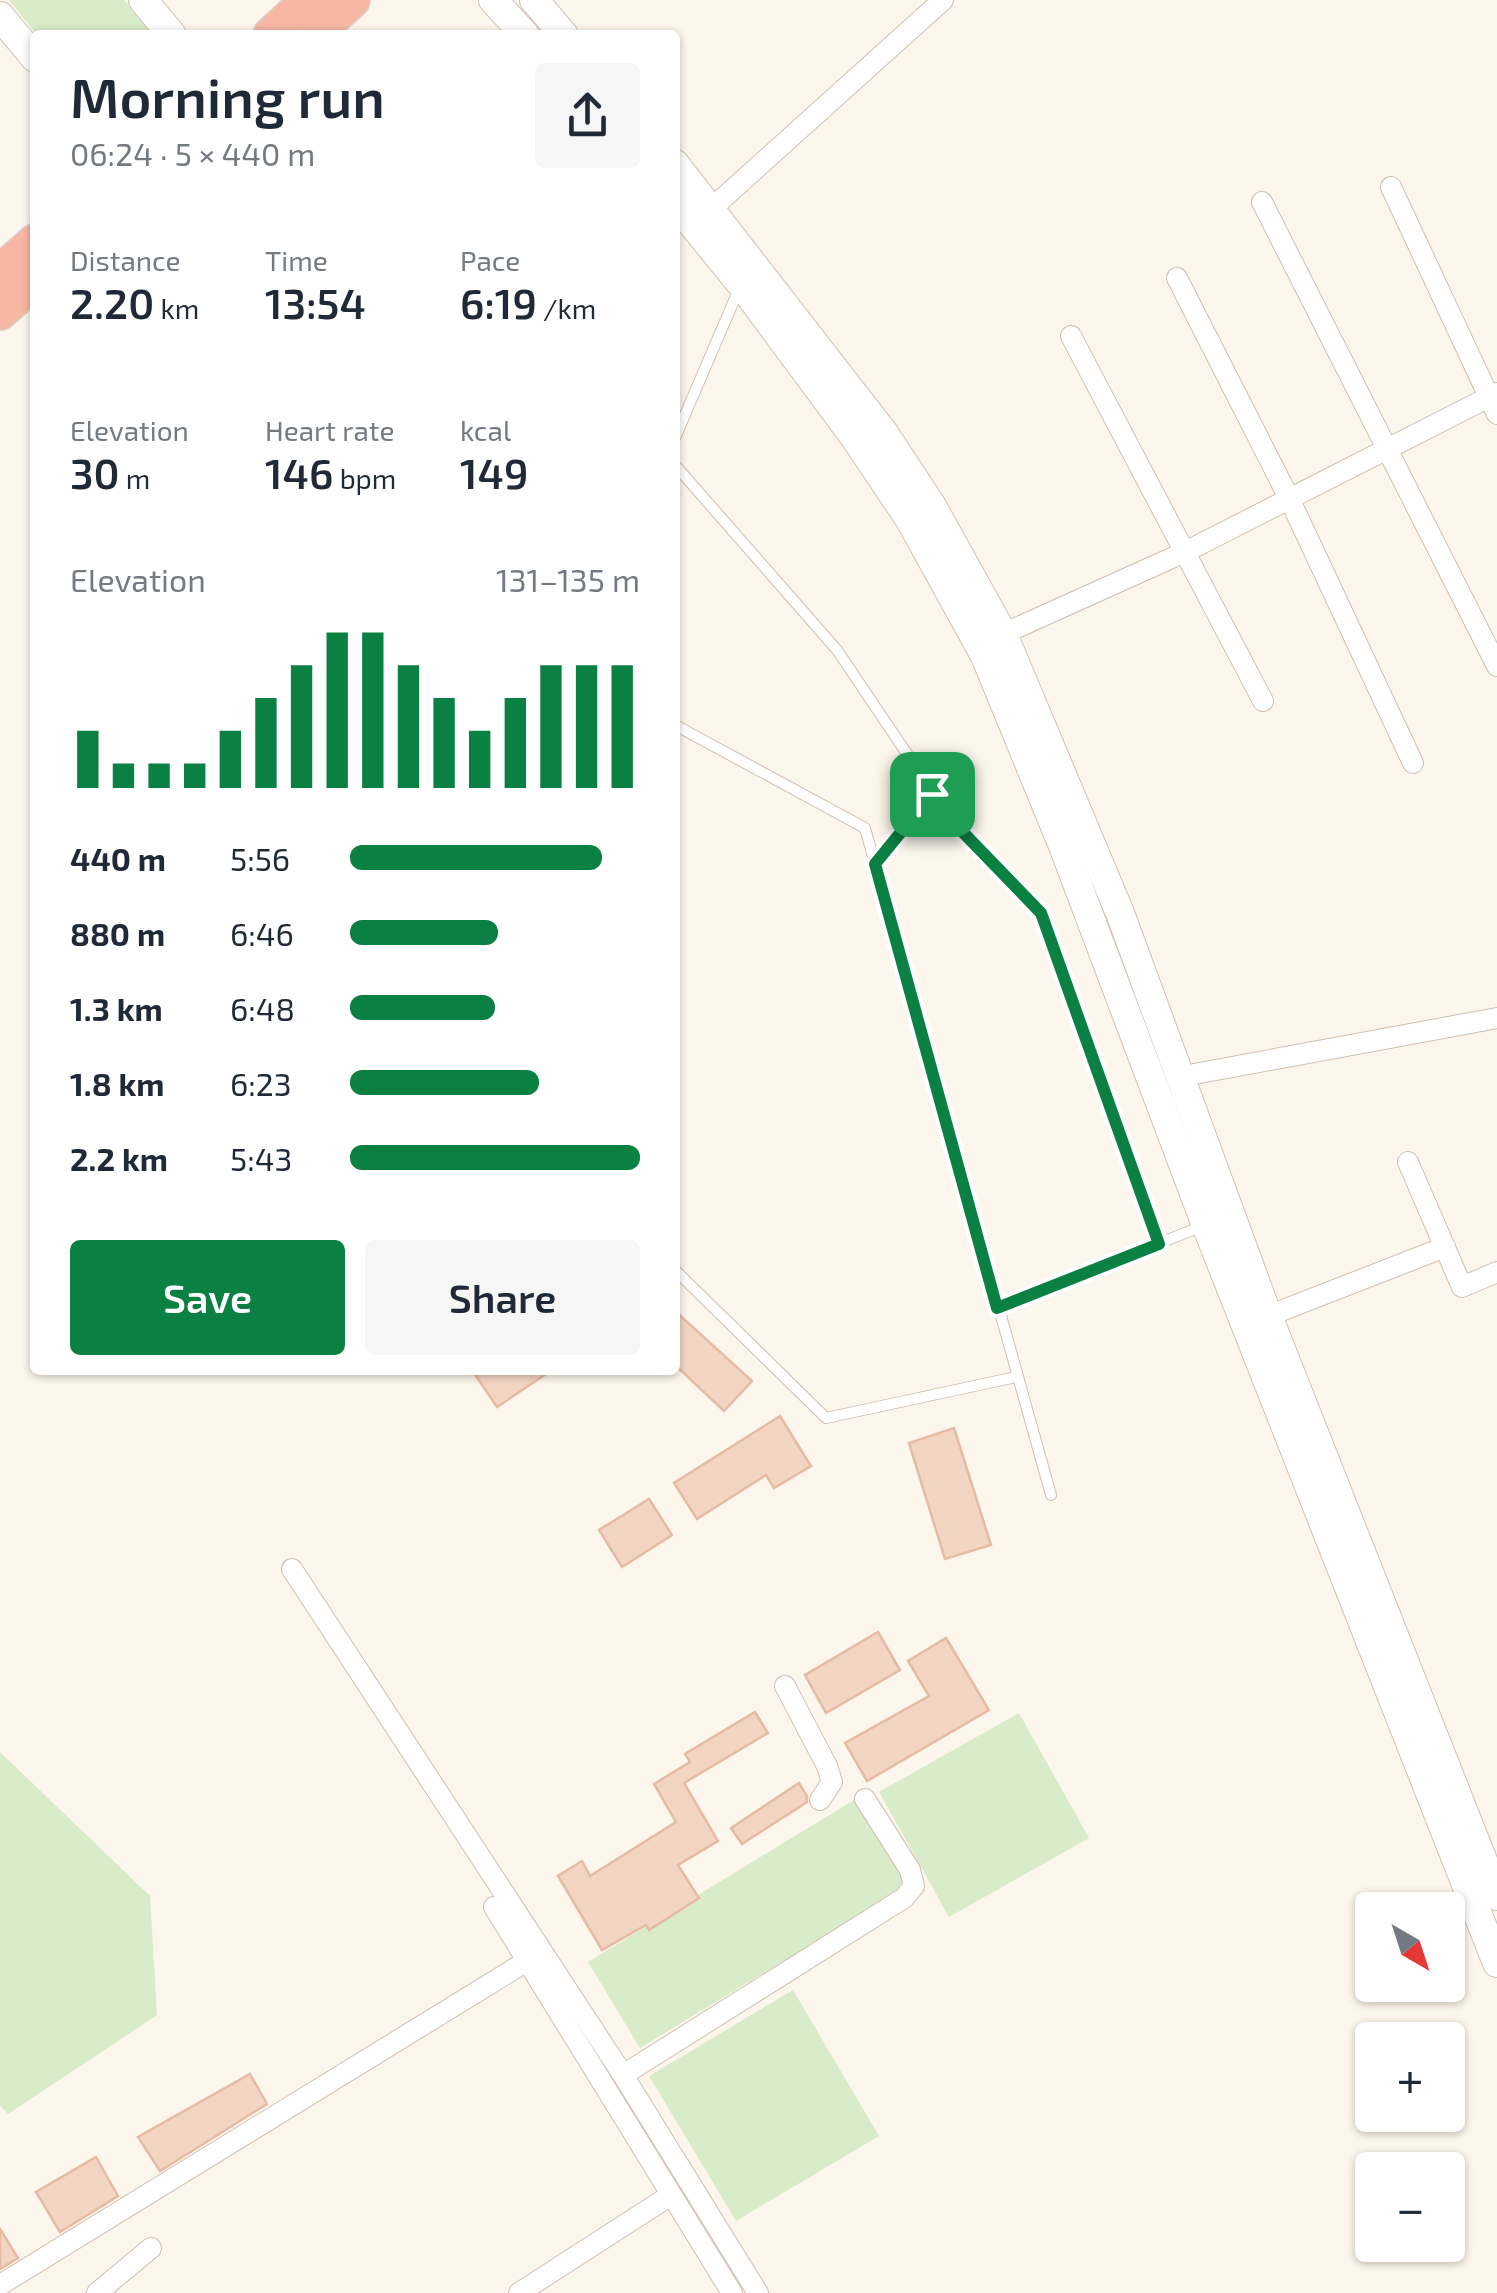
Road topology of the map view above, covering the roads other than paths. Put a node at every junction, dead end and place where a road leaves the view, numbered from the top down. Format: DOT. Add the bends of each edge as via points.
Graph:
graph roads {
  1 [pos="143,0"];
  2 [pos="309,0"];
  3 [pos="352,0"];
  4 [pos="493,0"];
  5 [pos="534,0"];
  6 [pos="943,0"];
  7 [pos="0,16"];
  8 [pos="168,30"];
  9 [pos="276,30"];
  10 [pos="319,30"];
  11 [pos="520,30"];
  12 [pos="560,30"];
  13 [pos="30,52"];
  14 [pos="680,170"];
  15 [pos="1391,187"];
  16 [pos="1262,202"];
  17 [pos="680,209"];
  18 [pos="712,210"];
  19 [pos="30,246"];
  20 [pos="0,272"];
  21 [pos="1176,278"];
  22 [pos="741,284"];
  23 [pos="30,285"];
  24 [pos="0,312"];
  25 [pos="1071,336"];
  26 [pos="1494,402"];
  27 [pos="680,426"];
  28 [pos="1387,450"];
  29 [pos="680,471"];
  30 [pos="1290,498"];
  31 [pos="1185,552"];
  32 [pos="1003,634"];
  33 [pos="1497,666"];
  34 [pos="1263,701"];
  35 [pos="680,728"];
  36 [pos="1413,763"];
  37 [pos="932,794"];
  38 [pos="875,864"];
  39 [pos="1497,1018"];
  40 [pos="1178,1077"];
  41 [pos="1408,1162"];
  42 [pos="1206,1224"];
  43 [pos="1159,1244"];
  44 [pos="1445,1246"];
  45 [pos="1497,1272"];
  46 [pos="680,1275"];
  47 [pos="997,1308"];
  48 [pos="1268,1316"];
  49 [pos="1016,1377"];
  50 [pos="1052,1494"];
  51 [pos="292,1569"];
  52 [pos="784,1686"];
  53 [pos="866,1798"];
  54 [pos="820,1800"];
  55 [pos="1497,1896"];
  56 [pos="494,1907"];
  57 [pos="1490,1924"];
  58 [pos="527,1961"];
  59 [pos="1497,1963"];
  60 [pos="624,2075"];
  61 [pos="671,2195"];
  62 [pos="151,2248"];
  63 [pos="0,2285"];
  64 [pos="97,2293"];
  65 [pos="518,2293"];
  66 [pos="732,2293"];
  67 [pos="758,2293"];
  1 -- 8 [label="main road"];
  2 -- 9 [label="highway"];
  3 -- 10 [label="highway"];
  4 -- 11 [label="main road"];
  5 -- 12 [label="main road"];
  6 -- 18 [label="street"];
  7 -- 13 [label="main road"];
  14 -- 18 [label="main road"];
  15 -- 26 [label="street"];
  16 -- 28 [label="street"];
  17 -- 22 [label="main road"];
  18 -- 32 [label="main road" via="884,433"];
  19 -- 20 [label="highway"];
  21 -- 30 [label="street"];
  22 -- 27 [label="lane"];
  22 -- 42 [label="main road" via="910,520 985,656"];
  23 -- 24 [label="highway"];
  25 -- 31 [label="street"];
  26 -- 28 [label="street"];
  28 -- 30 [label="street"];
  28 -- 33 [label="street"];
  29 -- 37 [label="lane" via="836,650"];
  30 -- 31 [label="street"];
  30 -- 36 [label="street"];
  31 -- 32 [label="street"];
  31 -- 34 [label="street"];
  32 -- 40 [label="main road" via="1120,912"];
  35 -- 38 [label="lane" via="865,828"];
  37 -- 38 [label="lane"];
  37 -- 43 [label="lane" via="1041,913"];
  38 -- 47 [label="lane"];
  39 -- 40 [label="street"];
  40 -- 48 [label="main road"];
  41 -- 44 [label="street"];
  42 -- 43 [label="lane"];
  42 -- 57 [label="main road"];
  43 -- 47 [label="lane"];
  44 -- 45 [label="street" via="1462,1287"];
  44 -- 48 [label="street"];
  46 -- 49 [label="lane" via="826,1418"];
  47 -- 49 [label="lane"];
  48 -- 55 [label="main road"];
  49 -- 50 [label="lane"];
  51 -- 60 [label="street"];
  52 -- 54 [label="street" via="827,1766 832,1782"];
  53 -- 60 [label="street" via="910,1870 914,1886 904,1898"];
  56 -- 58 [label="street"];
  57 -- 59 [label="main road"];
  58 -- 61 [label="street"];
  58 -- 63 [label="street"];
  60 -- 67 [label="street"];
  61 -- 65 [label="street"];
  61 -- 66 [label="street"];
  62 -- 64 [label="street"];
}
